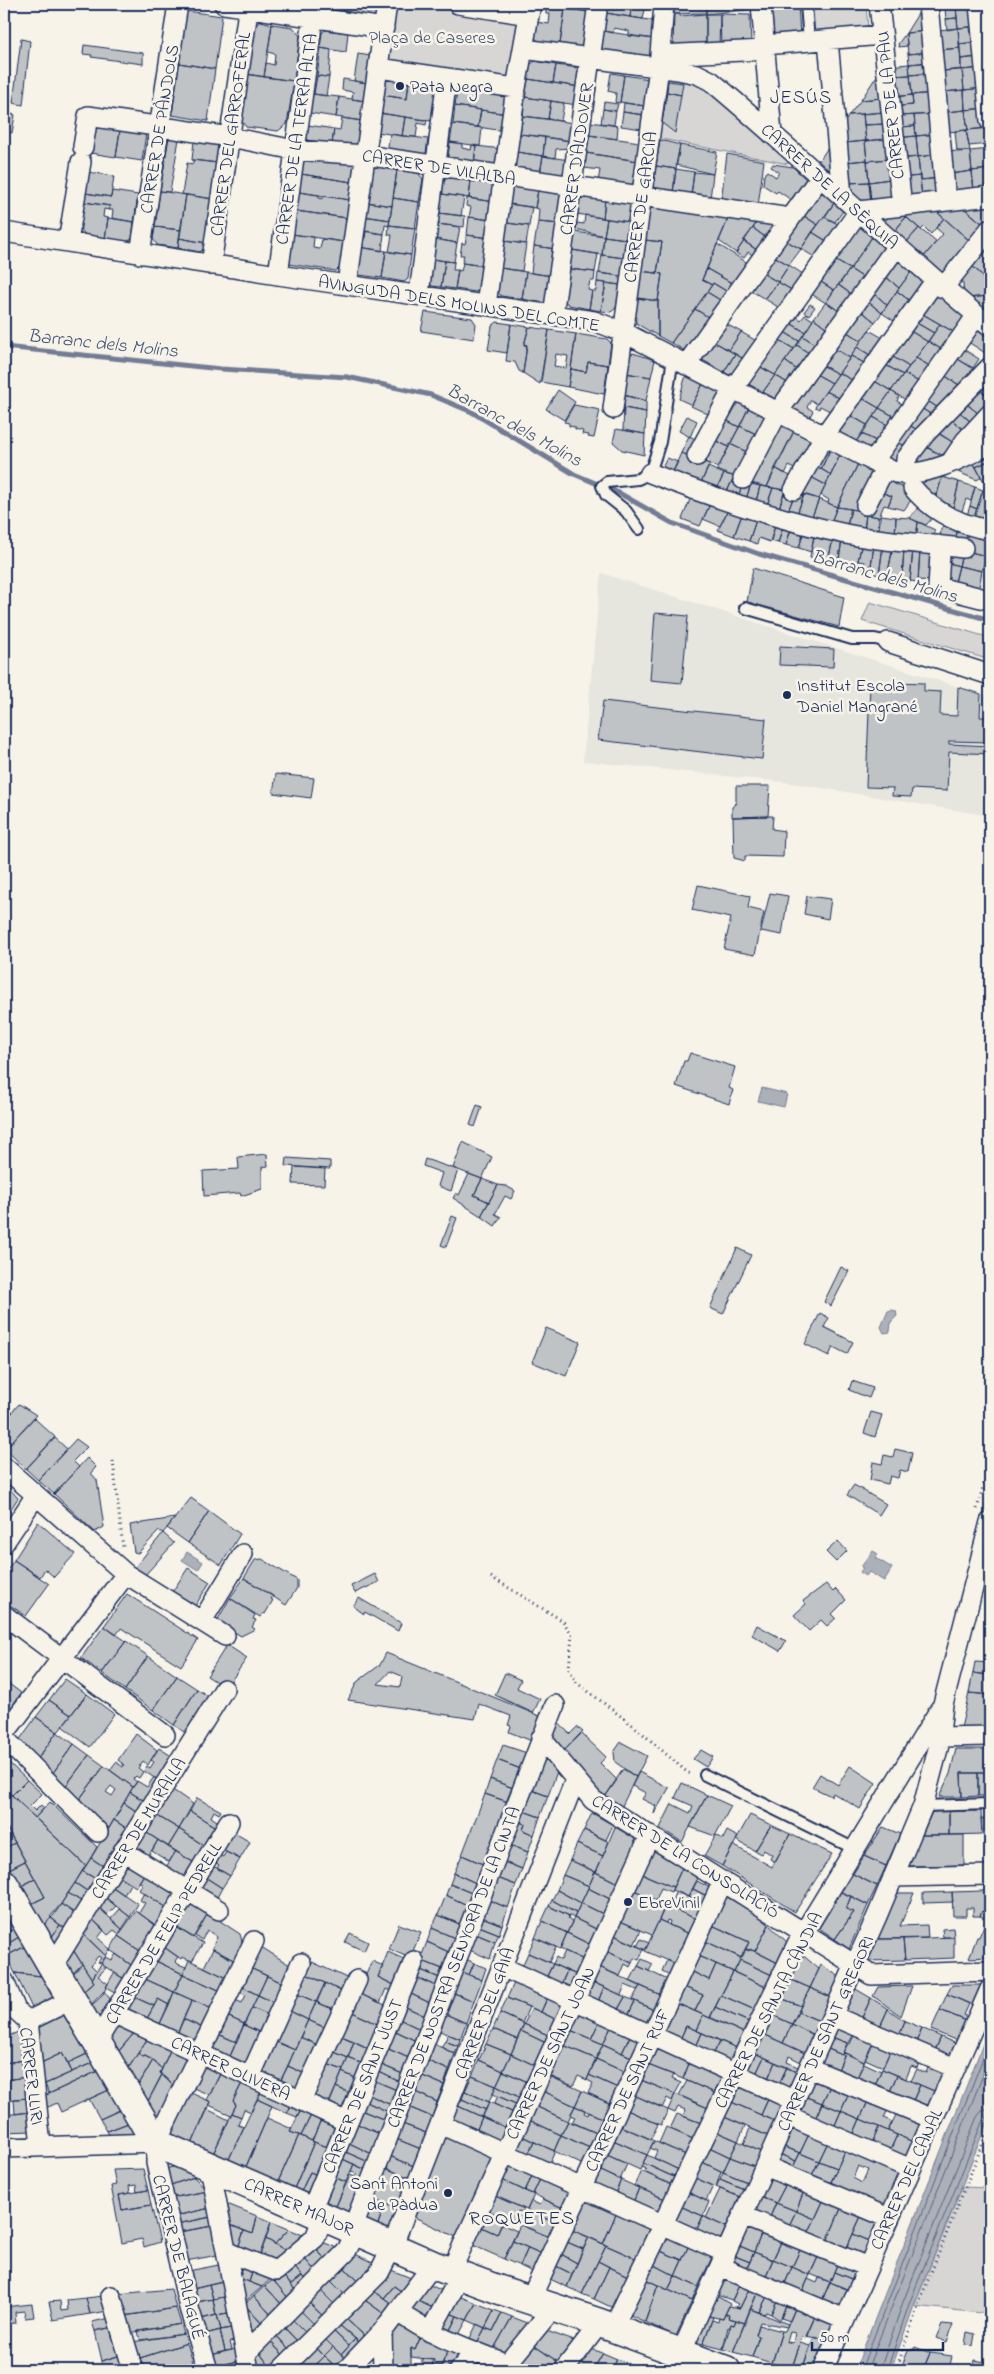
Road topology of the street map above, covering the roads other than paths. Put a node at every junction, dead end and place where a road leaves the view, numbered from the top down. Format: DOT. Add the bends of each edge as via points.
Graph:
graph roads {
  1 [pos="178,4"];
  2 [pos="224,4"];
  3 [pos="387,4"];
  4 [pos="459,4"];
  5 [pos="598,4"];
  6 [pos="664,4"];
  7 [pos="761,4"];
  8 [pos="806,4"];
  9 [pos="879,4"];
  10 [pos="928,4"];
  11 [pos="979,4"];
  12 [pos="249,6"];
  13 [pos="530,9"];
  14 [pos="314,10"];
  15 [pos="384,28"];
  16 [pos="882,35"];
  17 [pos="828,40"];
  18 [pos="809,42"];
  19 [pos="764,48"];
  20 [pos="524,49"];
  21 [pos="590,58"];
  22 [pos="659,61"];
  23 [pos="379,68"];
  24 [pos="447,78"];
  25 [pos="516,88"];
  26 [pos="990,121"];
  27 [pos="160,125"];
  28 [pos="772,134"];
  29 [pos="230,137"];
  30 [pos="295,150"];
  31 [pos="365,155"];
  32 [pos="435,166"];
  33 [pos="820,177"];
  34 [pos="504,178"];
  35 [pos="572,186"];
  36 [pos="842,196"];
  37 [pos="990,196"];
  38 [pos="642,197"];
  39 [pos="946,201"];
  40 [pos="902,206"];
  41 [pos="859,211"];
  42 [pos="790,218"];
  43 [pos="990,228"];
  44 [pos="7,232"];
  45 [pos="68,242"];
  46 [pos="897,246"];
  47 [pos="140,254"];
  48 [pos="211,265"];
  49 [pos="278,275"];
  50 [pos="939,284"];
  51 [pos="347,285"];
  52 [pos="419,294"];
  53 [pos="486,305"];
  54 [pos="553,315"];
  55 [pos="984,321"];
  56 [pos="623,332"];
  57 [pos="680,361"];
  58 [pos="990,367"];
  59 [pos="733,389"];
  60 [pos="613,409"];
  61 [pos="778,412"];
  62 [pos="990,414"];
  63 [pos="824,436"];
  64 [pos="990,444"];
  65 [pos="697,456"];
  66 [pos="951,462"];
  67 [pos="879,465"];
  68 [pos="650,473"];
  69 [pos="743,479"];
  70 [pos="909,481"];
  71 [pos="794,490"];
  72 [pos="866,505"];
  73 [pos="639,529"];
  74 [pos="990,530"];
  75 [pos="938,545"];
  76 [pos="963,548"];
  77 [pos="985,599"];
  78 [pos="745,608"];
  79 [pos="888,642"];
  80 [pos="990,675"];
  81 [pos="4,1467"];
  82 [pos="36,1495"];
  83 [pos="983,1519"];
  84 [pos="4,1543"];
  85 [pos="243,1554"];
  86 [pos="126,1574"];
  87 [pos="4,1615"];
  88 [pos="202,1621"];
  89 [pos="225,1636"];
  90 [pos="62,1658"];
  91 [pos="224,1689"];
  92 [pos="943,1704"];
  93 [pos="555,1705"];
  94 [pos="165,1735"];
  95 [pos="4,1736"];
  96 [pos="990,1736"];
  97 [pos="940,1737"];
  98 [pos="541,1738"];
  99 [pos="705,1776"];
  100 [pos="575,1780"];
  101 [pos="990,1804"];
  102 [pos="923,1806"];
  103 [pos="229,1822"];
  104 [pos="98,1832"];
  105 [pos="650,1836"];
  106 [pos="855,1849"];
  107 [pos="123,1851"];
  108 [pos="990,1875"];
  109 [pos="894,1877"];
  110 [pos="723,1881"];
  111 [pos="4,1884"];
  112 [pos="189,1893"];
  113 [pos="219,1910"];
  114 [pos="805,1931"];
  115 [pos="254,1941"];
  116 [pos="414,1961"];
  117 [pos="301,1964"];
  118 [pos="502,1966"];
  119 [pos="855,1966"];
  120 [pos="52,1967"];
  121 [pos="990,1970"];
  122 [pos="357,1980"];
  123 [pos="4,1981"];
  124 [pos="990,1989"];
  125 [pos="575,1999"];
  126 [pos="71,2000"];
  127 [pos="16,2014"];
  128 [pos="115,2014"];
  129 [pos="832,2016"];
  130 [pos="652,2035"];
  131 [pos="96,2043"];
  132 [pos="199,2054"];
  133 [pos="809,2068"];
  134 [pos="955,2068"];
  135 [pos="734,2075"];
  136 [pos="250,2077"];
  137 [pos="301,2100"];
  138 [pos="791,2108"];
  139 [pos="933,2119"];
  140 [pos="348,2122"];
  141 [pos="440,2124"];
  142 [pos="156,2143"];
  143 [pos="41,2146"];
  144 [pos="4,2148"];
  145 [pos="504,2154"];
  146 [pos="765,2166"];
  147 [pos="210,2167"];
  148 [pos="911,2169"];
  149 [pos="582,2188"];
  150 [pos="317,2214"];
  151 [pos="743,2216"];
  152 [pos="890,2218"];
  153 [pos="662,2225"];
  154 [pos="354,2231"];
  155 [pos="392,2247"];
  156 [pos="227,2252"];
  157 [pos="723,2260"];
  158 [pos="868,2267"];
  159 [pos="448,2271"];
  160 [pos="111,2296"];
  161 [pos="542,2304"];
  162 [pos="398,2312"];
  163 [pos="845,2319"];
  164 [pos="606,2325"];
  165 [pos="382,2332"];
  166 [pos="430,2332"];
  167 [pos="475,2352"];
  168 [pos="681,2353"];
  169 [pos="248,2361"];
  170 [pos="505,2367"];
  171 [pos="133,2370"];
  172 [pos="208,2370"];
  173 [pos="281,2370"];
  174 [pos="346,2370"];
  175 [pos="383,2370"];
  176 [pos="459,2370"];
  177 [pos="564,2370"];
  178 [pos="726,2370"];
  179 [pos="822,2370"];
  1 -- 27 [label="street, CARRER DE PÀNDOLS"];
  2 -- 12 [label="street"];
  3 -- 15 [label="street"];
  4 -- 13 [label="street"];
  5 -- 21 [label="street, CARRER D'ALDOVER"];
  6 -- 22 [label="street, CARRER DE GARCIA"];
  7 -- 19 [label="street"];
  8 -- 18 [label="lane"];
  9 -- 16 [label="street, CARRER DE LA PAU"];
  10 -- 39 [label="street"];
  11 -- 26 [label="street"];
  12 -- 14 [label="street"];
  12 -- 29 [label="street, CARRER DEL GARROFERAL"];
  13 -- 20 [label="street"];
  14 -- 15 [label="street"];
  14 -- 30 [label="street, CARRER DE LA TERRA ALTA"];
  15 -- 23 [label="street"];
  16 -- 17 [label="street"];
  16 -- 40 [label="street, CARRER DE LA PAU"];
  17 -- 18 [label="street"];
  17 -- 36 [label="street"];
  18 -- 19 [label="street"];
  19 -- 22 [label="street"];
  19 -- 28 [label="street"];
  20 -- 21 [label="street"];
  20 -- 25 [label="street"];
  21 -- 22 [label="street"];
  21 -- 35 [label="street, CARRER D'ALDOVER"];
  22 -- 28 [label="street, CARRER DE LA SÈQUIA" via="710,81"];
  22 -- 38 [label="street, CARRER DE GARCIA"];
  23 -- 24 [label="street"];
  23 -- 31 [label="street"];
  24 -- 25 [label="street"];
  24 -- 32 [label="street"];
  25 -- 34 [label="street"];
  27 -- 29 [label="street, CARRER DE VILALBA"];
  27 -- 45 [label="street, CARRER DE VILALBA" via="88,116"];
  27 -- 47 [label="street, CARRER DE PÀNDOLS"];
  28 -- 33 [label="street, CARRER DE LA SÈQUIA"];
  29 -- 30 [label="street, CARRER DE VILALBA"];
  29 -- 48 [label="street, CARRER DEL GARROFERAL"];
  30 -- 31 [label="street, CARRER DE VILALBA"];
  30 -- 49 [label="street, CARRER DE LA TERRA ALTA"];
  31 -- 32 [label="street, CARRER DE VILALBA"];
  31 -- 51 [label="street"];
  32 -- 34 [label="street, CARRER DE VILALBA"];
  32 -- 52 [label="street"];
  33 -- 36 [label="street, CARRER DE LA SÈQUIA"];
  33 -- 42 [label="street"];
  34 -- 35 [label="street, CARRER DE VILALBA"];
  34 -- 53 [label="street"];
  35 -- 38 [label="street, CARRER DE VILALBA"];
  35 -- 54 [label="street, CARRER D'ALDOVER"];
  36 -- 41 [label="street, CARRER DE LA SÈQUIA"];
  37 -- 39 [label="street"];
  38 -- 42 [label="street, CARRER DE VILALBA"];
  38 -- 56 [label="street, CARRER DE GARCIA"];
  39 -- 40 [label="street"];
  40 -- 41 [label="street"];
  41 -- 46 [label="street, CARRER DE LA SÈQUIA"];
  41 -- 59 [label="street"];
  42 -- 57 [label="street"];
  43 -- 50 [label="street"];
  44 -- 45 [label="street, AVINGUDA DELS MOLINS DEL COMTE"];
  45 -- 47 [label="street, AVINGUDA DELS MOLINS DEL COMTE"];
  46 -- 50 [label="street, CARRER DE LA SÈQUIA"];
  46 -- 61 [label="street"];
  47 -- 48 [label="street, AVINGUDA DELS MOLINS DEL COMTE"];
  48 -- 49 [label="street, AVINGUDA DELS MOLINS DEL COMTE"];
  49 -- 51 [label="street, AVINGUDA DELS MOLINS DEL COMTE"];
  50 -- 55 [label="street, CARRER DE LA SÈQUIA"];
  50 -- 63 [label="street"];
  51 -- 52 [label="street, AVINGUDA DELS MOLINS DEL COMTE"];
  52 -- 53 [label="street, AVINGUDA DELS MOLINS DEL COMTE"];
  53 -- 54 [label="street, AVINGUDA DELS MOLINS DEL COMTE"];
  54 -- 56 [label="street, AVINGUDA DELS MOLINS DEL COMTE" via="594,321"];
  55 -- 67 [label="street"];
  56 -- 57 [label="street, AVINGUDA DELS MOLINS DEL COMTE"];
  56 -- 60 [label="street, CARRER DE GARCIA"];
  57 -- 59 [label="street, AVINGUDA DELS MOLINS DEL COMTE"];
  57 -- 68 [label="lane"];
  58 -- 70 [label="street" via="925,434 906,459"];
  59 -- 61 [label="street, AVINGUDA DELS MOLINS DEL COMTE"];
  59 -- 65 [label="street"];
  61 -- 63 [label="street, AVINGUDA DELS MOLINS DEL COMTE"];
  61 -- 69 [label="street"];
  62 -- 66 [label="street"];
  63 -- 67 [label="street, AVINGUDA DELS MOLINS DEL COMTE"];
  63 -- 71 [label="street"];
  64 -- 66 [label="street"];
  66 -- 70 [label="street"];
  67 -- 70 [label="street, AVINGUDA DELS MOLINS DEL COMTE"];
  67 -- 72 [label="street"];
  68 -- 73 [label="lane" via="638,479 607,482 602,486 606,496 626,512"];
  68 -- 75 [label="street" via="737,505 827,530"];
  70 -- 74 [label="street" via="941,514"];
  75 -- 76 [label="street"];
  75 -- 77 [label="street" via="938,587"];
  78 -- 79 [label="lane" via="852,638"];
  79 -- 80 [label="street"];
  81 -- 82 [label="street"];
  82 -- 84 [label="street"];
  82 -- 86 [label="street"];
  83 -- 92 [label="street"];
  85 -- 88 [label="street"];
  86 -- 88 [label="street"];
  86 -- 90 [label="street"];
  87 -- 90 [label="street"];
  88 -- 89 [label="street"];
  90 -- 94 [label="street"];
  90 -- 95 [label="street"];
  91 -- 107 [label="street, CARRER DE MURALLA"];
  92 -- 97 [label="street, CARRER DE SANT GREGORI"];
  92 -- 106 [label="street, CARRER DE SANTA CÀNDIA"];
  93 -- 98 [label="street, CARRER DE NOSTRA SENYORA DE LA CINTA"];
  95 -- 104 [label="street"];
  96 -- 97 [label="street"];
  97 -- 102 [label="street, CARRER DE SANT GREGORI"];
  98 -- 100 [label="street, CARRER DE LA CONSOLACIÓ"];
  98 -- 154 [label="street, CARRER DE NOSTRA SENYORA DE LA CINTA"];
  99 -- 106 [label="lane"];
  100 -- 105 [label="street, CARRER DE LA CONSOLACIÓ" via="592,1800"];
  100 -- 118 [label="street, CARRER DEL GAIÀ"];
  101 -- 102 [label="lane"];
  102 -- 109 [label="street, CARRER DE SANT GREGORI"];
  103 -- 112 [label="street, CARRER DE FELIP PEDRELL"];
  105 -- 110 [label="street, CARRER DE LA CONSOLACIÓ"];
  105 -- 125 [label="street, CARRER DE SANT JOAN"];
  106 -- 114 [label="street, CARRER DE SANTA CÀNDIA"];
  107 -- 112 [label="street"];
  107 -- 120 [label="street, CARRER DE MURALLA"];
  108 -- 109 [label="street"];
  109 -- 119 [label="street, CARRER DE SANT GREGORI"];
  110 -- 114 [label="street, CARRER DE LA CONSOLACIÓ"];
  110 -- 130 [label="street, CARRER DE SANT RUF"];
  111 -- 120 [label="street"];
  112 -- 113 [label="street"];
  112 -- 128 [label="street, CARRER DE FELIP PEDRELL"];
  114 -- 119 [label="street, CARRER DE LA CONSOLACIÓ"];
  114 -- 135 [label="street, CARRER DE SANTA CÀNDIA"];
  115 -- 132 [label="street"];
  116 -- 140 [label="street, CARRER DE SANT JUST"];
  117 -- 136 [label="street"];
  118 -- 125 [label="street"];
  118 -- 141 [label="street, CARRER DEL GAIÀ"];
  119 -- 121 [label="street, CARRER DE LA CONSOLACIÓ" via="871,1975"];
  119 -- 129 [label="street, CARRER DE SANT GREGORI"];
  120 -- 126 [label="street"];
  122 -- 137 [label="street"];
  123 -- 127 [label="street, CARRER LLIRI"];
  124 -- 134 [label="street, CARRER DEL CANAL"];
  125 -- 130 [label="street"];
  125 -- 145 [label="street, CARRER DE SANT JOAN"];
  126 -- 127 [label="street"];
  126 -- 131 [label="street"];
  127 -- 143 [label="street, CARRER LLIRI"];
  128 -- 131 [label="street, CARRER DE FELIP PEDRELL"];
  128 -- 132 [label="street, CARRER OLIVERA"];
  129 -- 133 [label="street, CARRER DE SANT GREGORI"];
  129 -- 134 [label="street"];
  130 -- 135 [label="street"];
  130 -- 149 [label="street, CARRER DE SANT RUF"];
  131 -- 142 [label="street"];
  132 -- 136 [label="street, CARRER OLIVERA"];
  132 -- 142 [label="street"];
  133 -- 138 [label="street, CARRER DE SANT GREGORI"];
  133 -- 139 [label="street"];
  134 -- 139 [label="street, CARRER DEL CANAL"];
  135 -- 138 [label="street"];
  135 -- 153 [label="street, CARRER DE SANTA CÀNDIA"];
  136 -- 137 [label="street, CARRER OLIVERA"];
  137 -- 140 [label="street, CARRER OLIVERA"];
  138 -- 146 [label="street, CARRER DE SANT GREGORI"];
  138 -- 148 [label="street"];
  139 -- 148 [label="street, CARRER DEL CANAL"];
  140 -- 150 [label="street, CARRER DE SANT JUST"];
  141 -- 145 [label="street"];
  141 -- 155 [label="street, CARRER DEL GAIÀ"];
  142 -- 143 [label="street"];
  142 -- 147 [label="street, CARRER MAJOR"];
  142 -- 172 [label="street, CARRER DE BALAGUÉ" via="156,2163 187,2299"];
  143 -- 144 [label="street"];
  145 -- 149 [label="street"];
  145 -- 159 [label="street, CARRER DE SANT JOAN"];
  146 -- 151 [label="street, CARRER DE SANT GREGORI"];
  146 -- 152 [label="street"];
  147 -- 150 [label="street, CARRER MAJOR"];
  147 -- 156 [label="street"];
  148 -- 152 [label="street, CARRER DEL CANAL"];
  149 -- 153 [label="street"];
  149 -- 161 [label="street, CARRER DE SANT RUF"];
  150 -- 154 [label="street, CARRER MAJOR"];
  150 -- 156 [label="street, CARRER DE SANT JUST" via="314,2238 276,2271"];
  151 -- 157 [label="street, CARRER DE SANT GREGORI"];
  151 -- 158 [label="street"];
  152 -- 158 [label="street, CARRER DEL CANAL"];
  153 -- 157 [label="street"];
  153 -- 164 [label="street, CARRER DE SANTA CÀNDIA"];
  154 -- 155 [label="street, CARRER MAJOR"];
  154 -- 169 [label="street, CARRER DE NOSTRA SENYORA DE LA CINTA" via="346,2252"];
  155 -- 159 [label="street, CARRER MAJOR"];
  155 -- 173 [label="street, CARRER DEL GAIÀ" via="379,2273"];
  156 -- 169 [label="street"];
  157 -- 163 [label="street"];
  157 -- 168 [label="street, CARRER DE SANT GREGORI"];
  158 -- 163 [label="street, CARRER DEL CANAL"];
  159 -- 161 [label="street, CARRER MAJOR"];
  159 -- 162 [label="street"];
  159 -- 166 [label="street"];
  160 -- 171 [label="street"];
  161 -- 164 [label="street, CARRER MAJOR"];
  161 -- 170 [label="street, CARRER DE SANT RUF"];
  162 -- 165 [label="street"];
  162 -- 166 [label="street"];
  163 -- 179 [label="street, CARRER DEL CANAL"];
  164 -- 168 [label="street, CARRER MAJOR"];
  164 -- 177 [label="street, CARRER DE SANTA CÀNDIA"];
  165 -- 174 [label="street"];
  165 -- 175 [label="street"];
  166 -- 167 [label="street"];
  167 -- 170 [label="street"];
  167 -- 176 [label="street"];
  168 -- 178 [label="street, CARRER MAJOR"];
}
